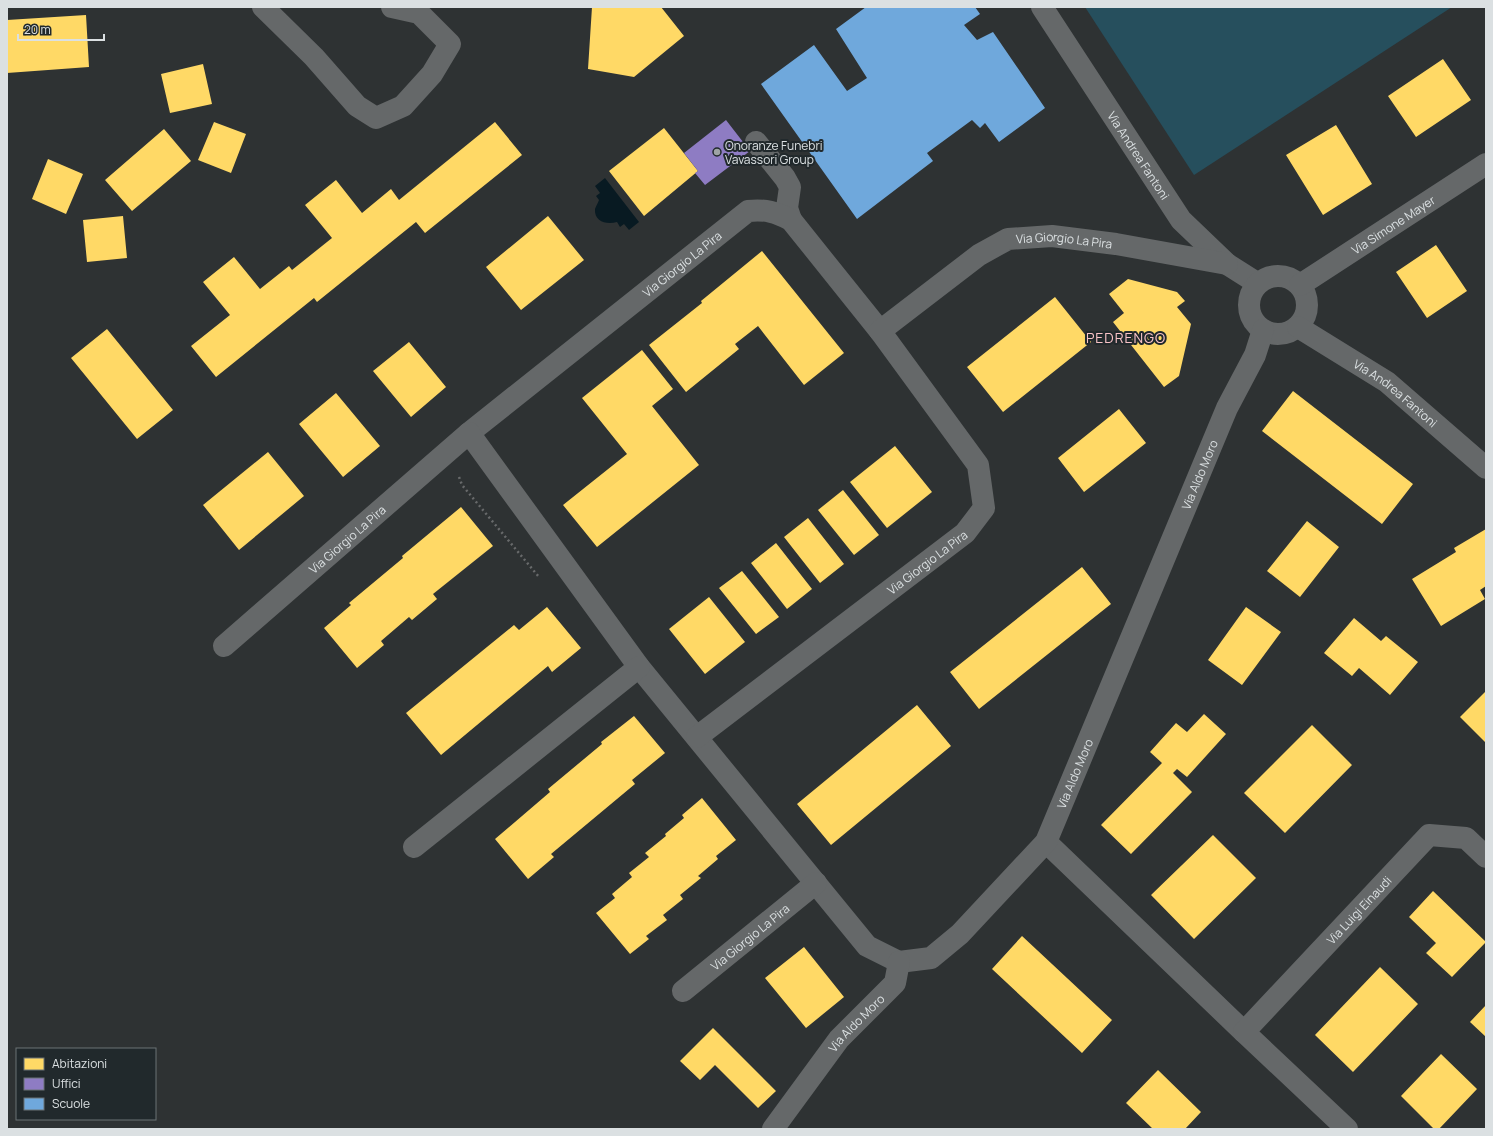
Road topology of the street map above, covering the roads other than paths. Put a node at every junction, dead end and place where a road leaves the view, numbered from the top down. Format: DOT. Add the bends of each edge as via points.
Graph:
graph roads {
  1 [pos="263,7"];
  2 [pos="392,7"];
  3 [pos="1042,7"];
  4 [pos="756,142"];
  5 [pos="1486,164"];
  6 [pos="791,220"];
  7 [pos="1227,264"];
  8 [pos="1257,283"];
  9 [pos="1300,285"];
  10 [pos="1298,327"];
  11 [pos="1263,330"];
  12 [pos="880,331"];
  13 [pos="469,432"];
  14 [pos="1486,468"];
  15 [pos="224,646"];
  16 [pos="639,667"];
  17 [pos="697,737"];
  18 [pos="1046,842"];
  19 [pos="414,847"];
  20 [pos="1486,857"];
  21 [pos="816,883"];
  22 [pos="899,962"];
  23 [pos="683,991"];
  24 [pos="1244,1032"];
  25 [pos="773,1129"];
  26 [pos="1347,1129"];
  1 -- 2 [label="street" via="314,57 357,106 376,118 403,106 432,74 450,44 419,13"];
  3 -- 7 [label="street, Via Andrea Fantoni" via="1181,220"];
  4 -- 6 [label="street" via="790,187 787,208"];
  5 -- 9 [label="street, Via Simone Mayer"];
  6 -- 12 [label="street, Via Giorgio La Pira"];
  6 -- 13 [label="street, Via Giorgio La Pira" via="776,212 760,209 748,211"];
  7 -- 8 [label="street, Via Andrea Fantoni"];
  7 -- 12 [label="street, Via Giorgio La Pira" via="1116,244 1052,236 1008,239 979,255"];
  8 -- 9 [label="street" via="1274,275 1292,279"];
  8 -- 11 [label="street" via="1248,303 1249,314 1255,324"];
  9 -- 10 [label="street" via="1306,295 1307,306"];
  10 -- 11 [label="street" via="1281,334"];
  10 -- 14 [label="street, Via Andrea Fantoni" via="1387,382"];
  11 -- 18 [label="street, Via Aldo Moro" via="1255,355 1227,408"];
  12 -- 17 [label="street, Via Giorgio La Pira" via="978,465 984,508 965,533"];
  13 -- 15 [label="street, Via Giorgio La Pira"];
  13 -- 16 [label="street"];
  16 -- 17 [label="street"];
  16 -- 19 [label="street"];
  17 -- 21 [label="street"];
  18 -- 22 [label="street, Via Aldo Moro" via="960,934 931,958"];
  18 -- 24 [label="street"];
  20 -- 24 [label="street, Via Luigi Einaudi" via="1466,838 1429,835"];
  21 -- 22 [label="street" via="867,946"];
  21 -- 23 [label="street, Via Giorgio La Pira"];
  22 -- 25 [label="street, Via Aldo Moro" via="895,983 839,1039"];
  24 -- 26 [label="street"];
}
